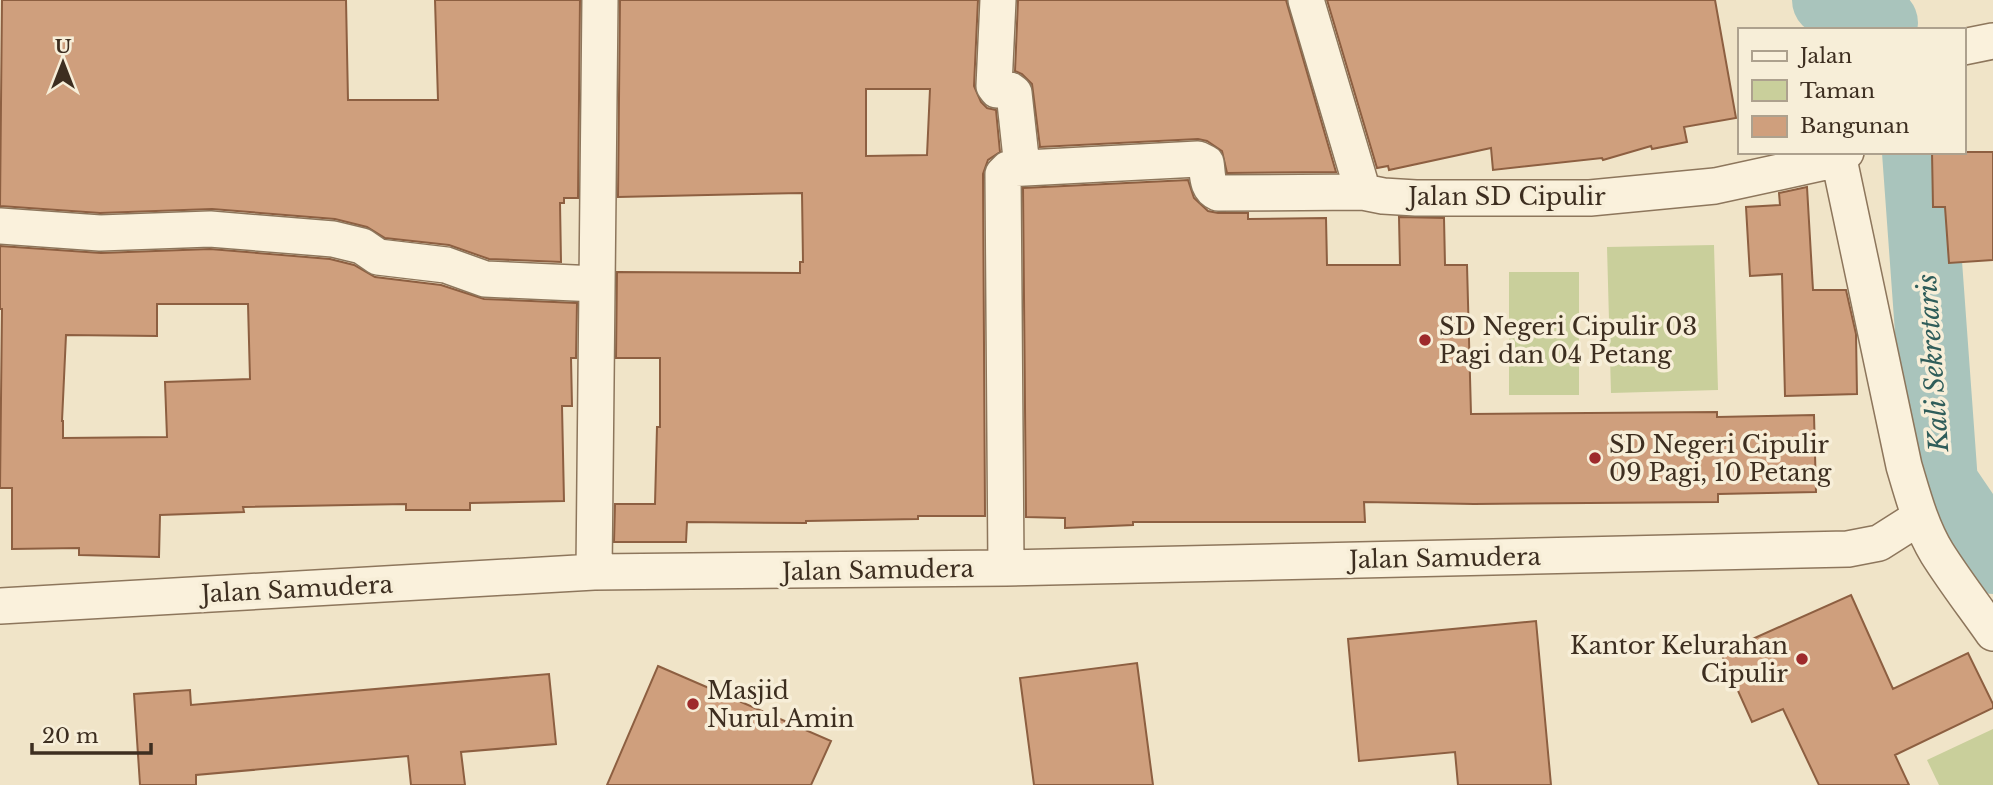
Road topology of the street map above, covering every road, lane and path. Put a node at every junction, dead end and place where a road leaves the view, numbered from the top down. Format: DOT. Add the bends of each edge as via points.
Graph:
graph roads {
  1 [pos="600,0"];
  2 [pos="998,0"];
  3 [pos="1306,0"];
  4 [pos="1993,41"];
  5 [pos="1965,47"];
  6 [pos="1842,155"];
  7 [pos="1021,167"];
  8 [pos="1363,192"];
  9 [pos="0,226"];
  10 [pos="597,284"];
  11 [pos="1920,517"];
  12 [pos="1006,568"];
  13 [pos="594,572"];
  14 [pos="0,606"];
  15 [pos="1993,633"];
  1 -- 10 [label="street"];
  2 -- 7 [label="street" via="994,86 1014,93"];
  3 -- 8 [label="street"];
  4 -- 5 [label="street"];
  6 -- 8 [label="street, Jalan SD Cipulir" via="1715,186 1590,198 1416,198"];
  6 -- 11 [label="street" via="1904,467"];
  7 -- 8 [label="street, Jalan SD Cipulir" via="1198,159 1206,163 1210,186 1218,193"];
  7 -- 12 [label="street" via="1003,174"];
  9 -- 10 [label="street" via="100,233 210,229 333,239 362,246 378,257 446,265 485,279"];
  10 -- 13 [label="street"];
  11 -- 12 [label="street, Jalan Samudera" via="1879,543 1848,549"];
  11 -- 15 [label="street" via="1936,551"];
  12 -- 13 [label="street, Jalan Samudera"];
  13 -- 14 [label="street, Jalan Samudera"];
}
